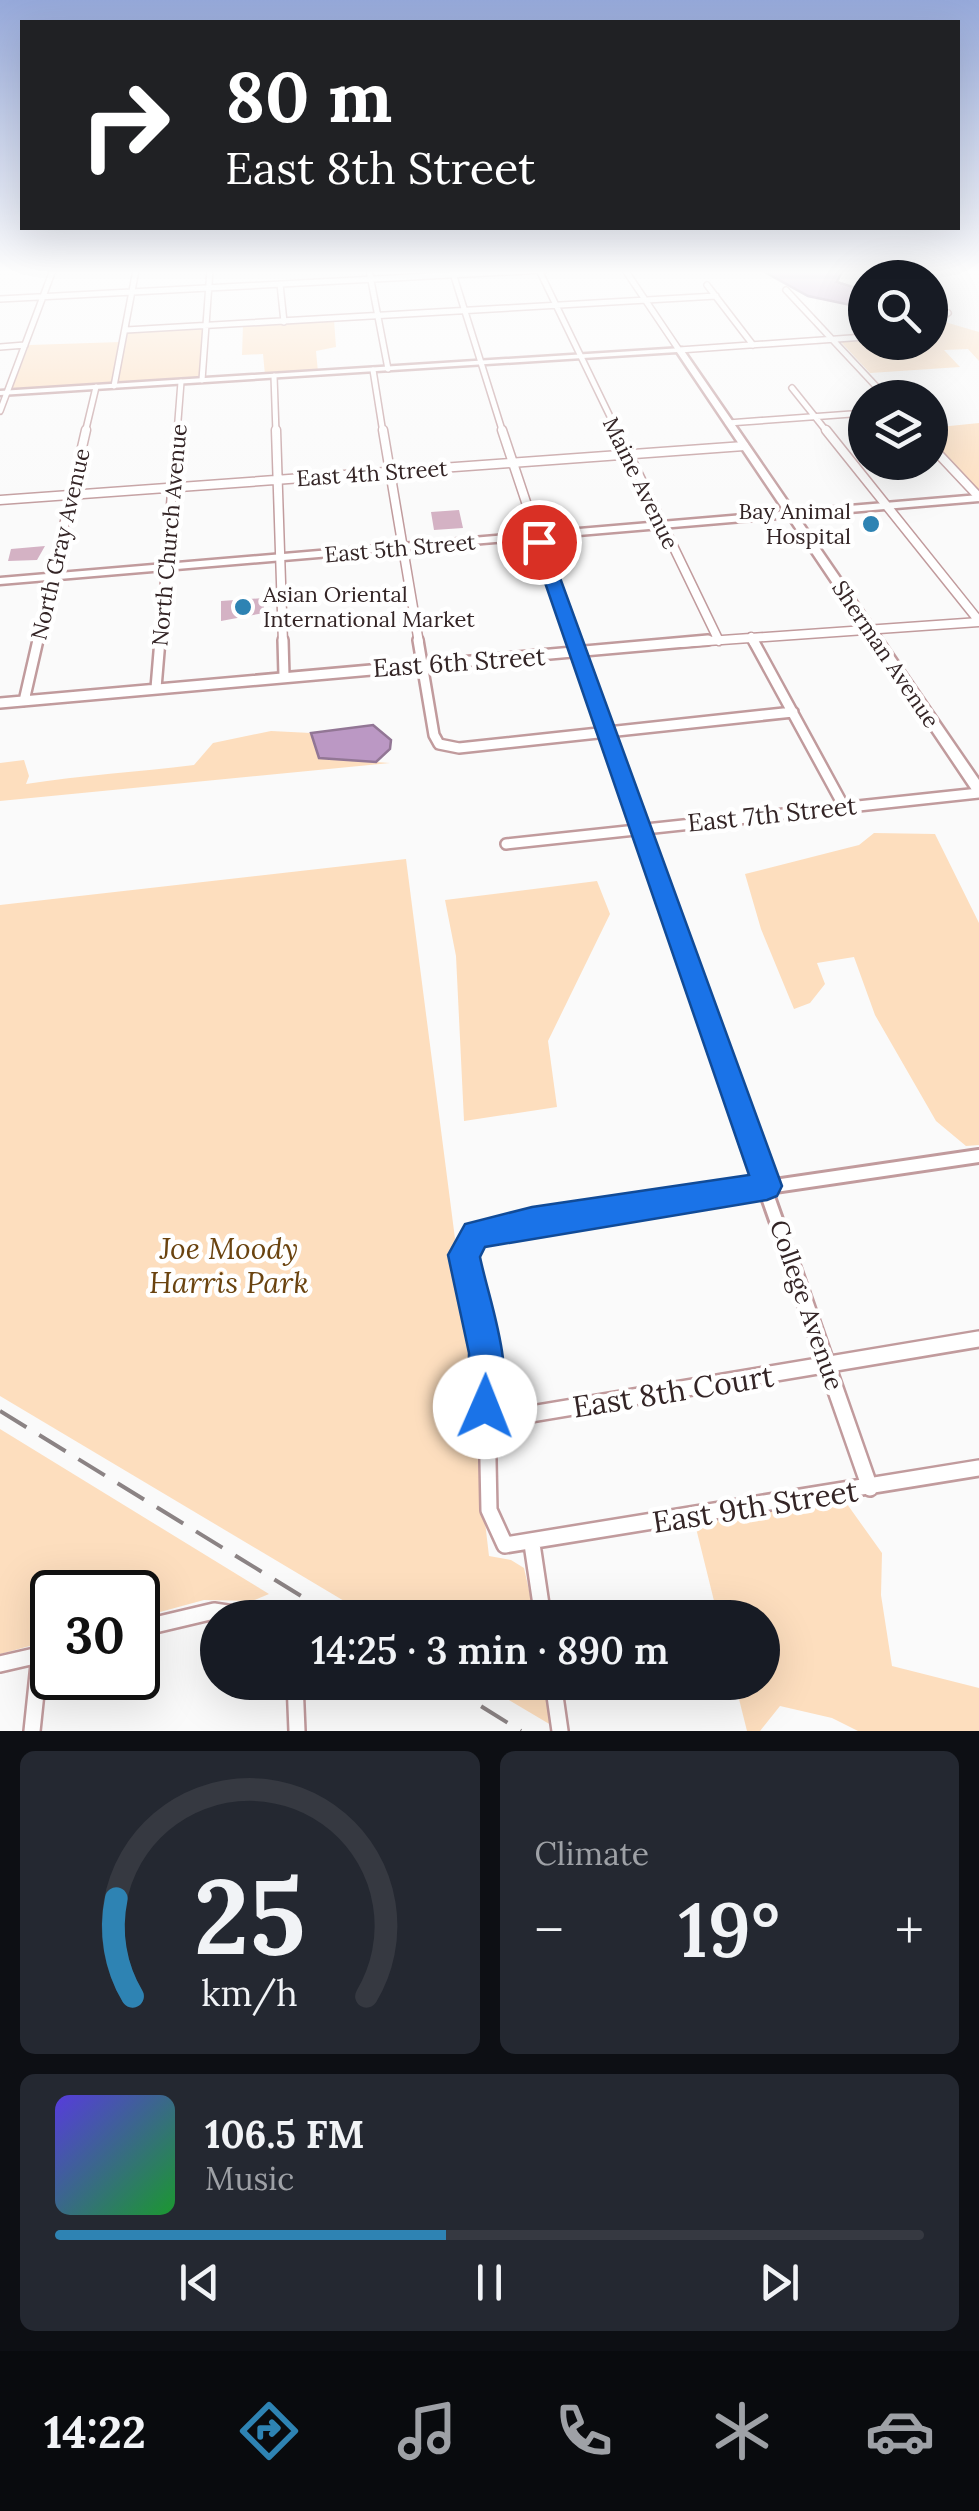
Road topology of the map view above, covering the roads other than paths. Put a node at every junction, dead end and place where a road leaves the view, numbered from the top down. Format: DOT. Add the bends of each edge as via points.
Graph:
graph roads {
  1 [pos="679,350"];
  2 [pos="22,351"];
  3 [pos="122,351"];
  4 [pos="204,351"];
  5 [pos="385,351"];
  6 [pos="479,351"];
  7 [pos="577,351"];
  8 [pos="668,351"];
  9 [pos="844,351"];
  10 [pos="580,357"];
  11 [pos="483,363"];
  12 [pos="388,369"];
  13 [pos="373,370"];
  14 [pos="274,376"];
  15 [pos="202,380"];
  16 [pos="871,380"];
  17 [pos="181,382"];
  18 [pos="114,386"];
  19 [pos="96,387"];
  20 [pos="792,388"];
  21 [pos="3,393"];
  22 [pos="0,411"];
  23 [pos="848,414"];
  24 [pos="815,417"];
  25 [pos="728,424"];
  26 [pos="744,446"];
  27 [pos="627,454"];
  28 [pos="513,463"];
  29 [pos="948,464"];
  30 [pos="388,472"];
  31 [pos="277,480"];
  32 [pos="173,488"];
  33 [pos="72,495"];
  34 [pos="979,498"];
  35 [pos="0,500"];
  36 [pos="886,506"];
  37 [pos="792,516"];
  38 [pos="663,527"];
  39 [pos="536,537"];
  40 [pos="403,548"];
  41 [pos="278,558"];
  42 [pos="166,567"];
  43 [pos="52,577"];
  44 [pos="0,581"];
  45 [pos="979,621"];
  46 [pos="868,628"];
  47 [pos="752,637"];
  48 [pos="720,641"];
  49 [pos="578,653"];
  50 [pos="424,664"];
  51 [pos="284,676"];
  52 [pos="156,688"];
  53 [pos="24,701"];
  54 [pos="0,703"];
  55 [pos="793,712"];
  56 [pos="606,733"];
  57 [pos="979,792"];
  58 [pos="843,805"];
  59 [pos="640,828"];
  60 [pos="506,844"];
  61 [pos="979,1156"];
  62 [pos="767,1186"];
  63 [pos="979,1339"];
  64 [pos="827,1365"];
  65 [pos="484,1422"];
  66 [pos="979,1468"];
  67 [pos="870,1488"];
  68 [pos="532,1544"];
  69 [pos="540,1600"];
  70 [pos="200,1612"];
  71 [pos="160,1623"];
  72 [pos="30,1657"];
  73 [pos="0,1664"];
  74 [pos="38,1700"];
  75 [pos="296,1700"];
  76 [pos="556,1700"];
  77 [pos="32,1731"];
  78 [pos="297,1731"];
  79 [pos="560,1731"];
  1 -- 25 [label="street, Sherman Avenue"];
  2 -- 21 [label="street"];
  3 -- 18 [label="street"];
  4 -- 15 [label="street"];
  5 -- 12 [label="street"];
  6 -- 11 [label="street, College Avenue"];
  7 -- 10 [label="street, Maine Avenue"];
  8 -- 10 [label="street"];
  9 -- 16 [label="street"];
  10 -- 11 [label="street"];
  10 -- 27 [label="street, Maine Avenue"];
  11 -- 12 [label="street"];
  11 -- 28 [label="street, College Avenue"];
  12 -- 13 [label="street"];
  13 -- 14 [label="street"];
  13 -- 30 [label="street"];
  14 -- 15 [label="street"];
  14 -- 31 [label="street"];
  15 -- 17 [label="street"];
  17 -- 18 [label="street"];
  17 -- 32 [label="street, North Church Avenue"];
  18 -- 19 [label="street"];
  19 -- 21 [label="street"];
  19 -- 33 [label="street, North Gray Avenue"];
  20 -- 24 [label="street"];
  21 -- 22 [label="street"];
  23 -- 24 [label="street"];
  24 -- 25 [label="street"];
  24 -- 36 [label="street"];
  25 -- 26 [label="street, Sherman Avenue"];
  26 -- 27 [label="street, East 4th Street"];
  26 -- 37 [label="street, Sherman Avenue"];
  27 -- 28 [label="street, East 4th Street"];
  27 -- 38 [label="street, Maine Avenue"];
  28 -- 30 [label="street, East 4th Street"];
  28 -- 39 [label="street, College Avenue"];
  29 -- 34 [label="street"];
  30 -- 31 [label="street, East 4th Street"];
  30 -- 40 [label="street"];
  31 -- 32 [label="street, East 4th Street"];
  31 -- 41 [label="street"];
  32 -- 33 [label="street, East 4th Street"];
  32 -- 42 [label="street, North Church Avenue"];
  33 -- 35 [label="street, East 4th Street"];
  33 -- 43 [label="street, North Gray Avenue"];
  34 -- 36 [label="main road, East 5th Street"];
  36 -- 37 [label="main road, East 5th Street"];
  36 -- 45 [label="street"];
  37 -- 38 [label="main road, East 5th Street"];
  37 -- 46 [label="street, Sherman Avenue"];
  38 -- 39 [label="main road, East 5th Street"];
  38 -- 48 [label="street, Maine Avenue"];
  39 -- 40 [label="main road, East 5th Street"];
  39 -- 49 [label="street, College Avenue"];
  40 -- 41 [label="main road, East 5th Street"];
  40 -- 50 [label="street"];
  41 -- 42 [label="main road, East 5th Street"];
  41 -- 51 [label="street"];
  42 -- 43 [label="main road, East 5th Street"];
  42 -- 52 [label="street, North Church Avenue"];
  43 -- 44 [label="main road, East 5th Street"];
  43 -- 53 [label="street, North Gray Avenue"];
  45 -- 46 [label="street, East 6th Street"];
  46 -- 47 [label="street, East 6th Street"];
  46 -- 57 [label="street, Sherman Avenue"];
  47 -- 48 [label="street, East 6th Street"];
  47 -- 55 [label="street"];
  48 -- 49 [label="street, East 6th Street"];
  49 -- 50 [label="street, East 6th Street"];
  49 -- 56 [label="street, College Avenue"];
  50 -- 51 [label="street, East 6th Street"];
  50 -- 56 [label="street" via="439,744 460,748"];
  51 -- 52 [label="street, East 6th Street"];
  52 -- 53 [label="street, East 6th Street"];
  53 -- 54 [label="street, East 6th Street"];
  55 -- 56 [label="street"];
  55 -- 58 [label="street"];
  56 -- 59 [label="street, College Avenue"];
  57 -- 58 [label="street, East 7th Street"];
  58 -- 59 [label="street, East 7th Street"];
  59 -- 60 [label="street, East 7th Street"];
  59 -- 62 [label="street, College Avenue"];
  61 -- 62 [label="street"];
  62 -- 64 [label="street, College Avenue"];
  62 -- 65 [label="street" via="495,1227 468,1242 464,1258 486,1362"];
  63 -- 64 [label="street, East 8th Court"];
  64 -- 65 [label="street, East 8th Court"];
  64 -- 67 [label="street, College Avenue"];
  65 -- 68 [label="street" via="494,1531 505,1546"];
  66 -- 67 [label="street, East 9th Street"];
  67 -- 68 [label="street, East 9th Street"];
  68 -- 69 [label="street"];
  70 -- 71 [label="street"];
  72 -- 73 [label="street"];
  74 -- 77 [label="street"];
  75 -- 78 [label="street"];
  76 -- 79 [label="street"];
}
